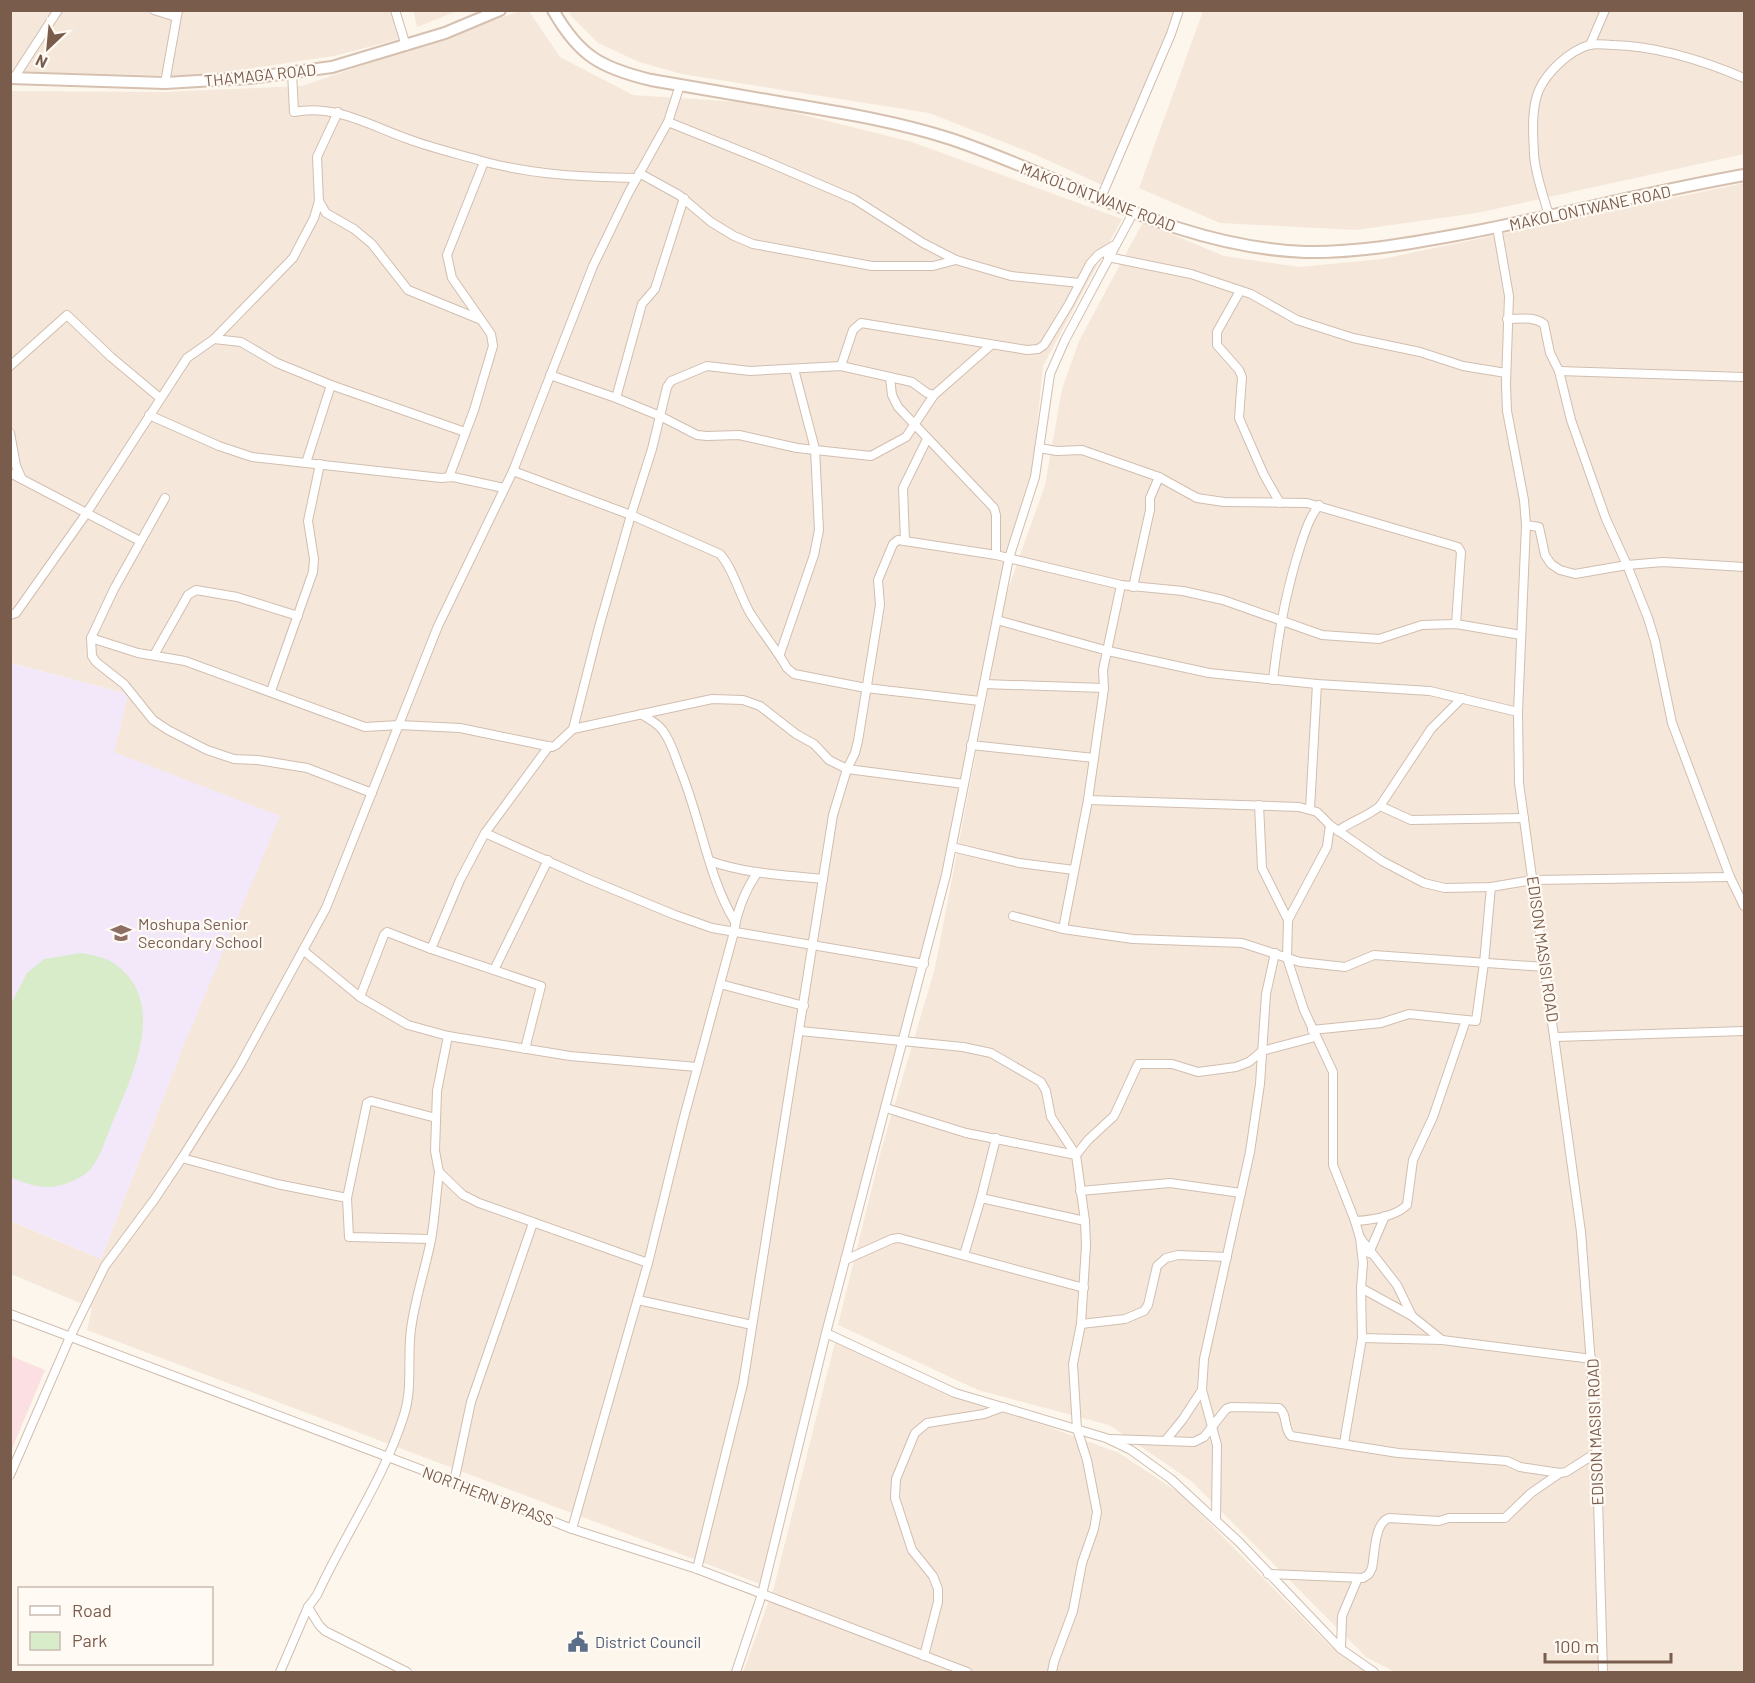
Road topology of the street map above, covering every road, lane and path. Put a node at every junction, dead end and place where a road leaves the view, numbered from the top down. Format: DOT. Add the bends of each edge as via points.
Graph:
graph roads {
  1 [pos="58,10"];
  2 [pos="154,10"];
  3 [pos="395,10"];
  4 [pos="500,10"];
  5 [pos="553,10"];
  6 [pos="1179,10"];
  7 [pos="1605,10"];
  8 [pos="177,14"];
  9 [pos="1590,45"];
  10 [pos="406,46"];
  11 [pos="292,72"];
  12 [pos="12,78"];
  13 [pos="1744,78"];
  14 [pos="165,83"];
  15 [pos="680,85"];
  16 [pos="338,112"];
  17 [pos="668,122"];
  18 [pos="484,162"];
  19 [pos="1744,175"];
  20 [pos="638,176"];
  21 [pos="684,198"];
  22 [pos="1100,200"];
  23 [pos="319,201"];
  24 [pos="1133,213"];
  25 [pos="1550,216"];
  26 [pos="1497,227"];
  27 [pos="1114,246"];
  28 [pos="1108,257"];
  29 [pos="956,261"];
  30 [pos="1080,283"];
  31 [pos="1239,291"];
  32 [pos="1507,319"];
  33 [pos="481,320"];
  34 [pos="214,339"];
  35 [pos="991,345"];
  36 [pos="10,366"];
  37 [pos="841,366"];
  38 [pos="794,369"];
  39 [pos="1560,371"];
  40 [pos="1506,373"];
  41 [pos="550,375"];
  42 [pos="1744,377"];
  43 [pos="890,378"];
  44 [pos="331,385"];
  45 [pos="934,395"];
  46 [pos="160,398"];
  47 [pos="616,398"];
  48 [pos="149,415"];
  49 [pos="660,416"];
  50 [pos="914,426"];
  51 [pos="465,432"];
  52 [pos="10,433"];
  53 [pos="927,439"];
  54 [pos="1039,448"];
  55 [pos="815,449"];
  56 [pos="306,463"];
  57 [pos="320,464"];
  58 [pos="513,471"];
  59 [pos="10,473"];
  60 [pos="21,477"];
  61 [pos="449,477"];
  62 [pos="1159,477"];
  63 [pos="504,488"];
  64 [pos="165,498"];
  65 [pos="1280,503"];
  66 [pos="1319,505"];
  67 [pos="86,514"];
  68 [pos="631,515"];
  69 [pos="1526,525"];
  70 [pos="141,541"];
  71 [pos="905,541"];
  72 [pos="996,555"];
  73 [pos="1009,558"];
  74 [pos="1628,565"];
  75 [pos="1744,567"];
  76 [pos="1122,585"];
  77 [pos="1133,587"];
  78 [pos="10,615"];
  79 [pos="298,616"];
  80 [pos="997,620"];
  81 [pos="1280,620"];
  82 [pos="1456,624"];
  83 [pos="1521,635"];
  84 [pos="91,638"];
  85 [pos="1108,651"];
  86 [pos="780,654"];
  87 [pos="154,655"];
  88 [pos="1273,680"];
  89 [pos="984,684"];
  90 [pos="1317,684"];
  91 [pos="866,688"];
  92 [pos="1104,688"];
  93 [pos="271,691"];
  94 [pos="1462,698"];
  95 [pos="980,701"];
  96 [pos="1518,712"];
  97 [pos="641,714"];
  98 [pos="399,726"];
  99 [pos="573,729"];
  100 [pos="971,745"];
  101 [pos="549,746"];
  102 [pos="1094,758"];
  103 [pos="847,769"];
  104 [pos="964,784"];
  105 [pos="372,793"];
  106 [pos="1088,800"];
  107 [pos="1258,805"];
  108 [pos="1380,806"];
  109 [pos="1310,809"];
  110 [pos="1524,818"];
  111 [pos="1330,825"];
  112 [pos="1338,831"];
  113 [pos="485,833"];
  114 [pos="952,847"];
  115 [pos="548,860"];
  116 [pos="710,861"];
  117 [pos="1074,870"];
  118 [pos="757,873"];
  119 [pos="1730,877"];
  120 [pos="823,879"];
  121 [pos="1533,880"];
  122 [pos="1491,887"];
  123 [pos="1744,906"];
  124 [pos="1013,916"];
  125 [pos="1288,920"];
  126 [pos="735,922"];
  127 [pos="1063,929"];
  128 [pos="734,932"];
  129 [pos="813,945"];
  130 [pos="431,950"];
  131 [pos="303,951"];
  132 [pos="1275,953"];
  133 [pos="1287,958"];
  134 [pos="1485,963"];
  135 [pos="924,964"];
  136 [pos="1545,967"];
  137 [pos="494,970"];
  138 [pos="720,984"];
  139 [pos="360,996"];
  140 [pos="804,1006"];
  141 [pos="1466,1020"];
  142 [pos="800,1031"];
  143 [pos="1744,1031"];
  144 [pos="1314,1034"];
  145 [pos="448,1036"];
  146 [pos="1556,1037"];
  147 [pos="903,1043"];
  148 [pos="525,1049"];
  149 [pos="1262,1051"];
  150 [pos="697,1067"];
  151 [pos="885,1108"];
  152 [pos="436,1118"];
  153 [pos="996,1138"];
  154 [pos="1076,1155"];
  155 [pos="182,1158"];
  156 [pos="439,1172"];
  157 [pos="1080,1191"];
  158 [pos="1241,1193"];
  159 [pos="347,1198"];
  160 [pos="981,1198"];
  161 [pos="1385,1216"];
  162 [pos="1085,1221"];
  163 [pos="1355,1221"];
  164 [pos="533,1222"];
  165 [pos="1360,1238"];
  166 [pos="431,1239"];
  167 [pos="1370,1251"];
  168 [pos="964,1255"];
  169 [pos="1227,1257"];
  170 [pos="845,1260"];
  171 [pos="648,1263"];
  172 [pos="1363,1263"];
  173 [pos="1084,1288"];
  174 [pos="1361,1288"];
  175 [pos="638,1300"];
  176 [pos="10,1314"];
  177 [pos="1412,1316"];
  178 [pos="1081,1324"];
  179 [pos="752,1325"];
  180 [pos="826,1333"];
  181 [pos="70,1337"];
  182 [pos="1362,1338"];
  183 [pos="1442,1340"];
  184 [pos="1592,1359"];
  185 [pos="1202,1390"];
  186 [pos="1003,1407"];
  187 [pos="1077,1429"];
  188 [pos="1212,1429"];
  189 [pos="1106,1438"];
  190 [pos="1166,1440"];
  191 [pos="1344,1443"];
  192 [pos="1596,1453"];
  193 [pos="388,1458"];
  194 [pos="1560,1473"];
  195 [pos="10,1476"];
  196 [pos="454,1482"];
  197 [pos="1216,1520"];
  198 [pos="572,1530"];
  199 [pos="697,1569"];
  200 [pos="1268,1574"];
  201 [pos="1358,1578"];
  202 [pos="762,1594"];
  203 [pos="308,1607"];
  204 [pos="1341,1649"];
  205 [pos="924,1656"];
  206 [pos="280,1672"];
  207 [pos="407,1672"];
  208 [pos="735,1672"];
  209 [pos="968,1672"];
  210 [pos="1052,1672"];
  211 [pos="1374,1672"];
  212 [pos="1603,1672"];
  1 -- 12 [label="street"];
  2 -- 8 [label="street"];
  3 -- 10 [label="street"];
  4 -- 10 [label="main road, THAMAGA ROAD"];
  5 -- 15 [label="main road, MAKOLONTWANE ROAD" via="564,31 594,59 626,74"];
  6 -- 22 [label="street"];
  7 -- 9 [label="street"];
  8 -- 14 [label="street"];
  9 -- 13 [label="street" via="1655,49"];
  9 -- 25 [label="street" via="1563,61 1538,92 1534,156"];
  10 -- 11 [label="main road, THAMAGA ROAD" via="332,67"];
  11 -- 14 [label="main road, THAMAGA ROAD"];
  11 -- 16 [label="street" via="294,112"];
  12 -- 14 [label="main road, THAMAGA ROAD"];
  15 -- 17 [label="street"];
  15 -- 22 [label="main road, MAKOLONTWANE ROAD" via="919,129 990,153"];
  16 -- 18 [label="street" via="410,140"];
  16 -- 23 [label="street" via="317,156"];
  17 -- 20 [label="street"];
  17 -- 29 [label="street" via="854,200"];
  18 -- 20 [label="street" via="540,173"];
  18 -- 33 [label="street" via="447,255 452,278"];
  19 -- 25 [label="main road, MAKOLONTWANE ROAD"];
  20 -- 21 [label="street"];
  20 -- 41 [label="street" via="593,266"];
  21 -- 29 [label="street" via="711,222 753,244 872,266 933,266"];
  21 -- 47 [label="street" via="655,289 642,304"];
  22 -- 24 [label="main road, MAKOLONTWANE ROAD"];
  23 -- 33 [label="street" via="326,213 372,244 408,290"];
  23 -- 34 [label="street" via="309,231 293,258"];
  24 -- 26 [label="main road, MAKOLONTWANE ROAD" via="1223,240 1306,252 1381,247"];
  24 -- 27 [label="street"];
  25 -- 26 [label="main road, MAKOLONTWANE ROAD"];
  26 -- 32 [label="street, EDISON MASISI ROAD" via="1509,296"];
  27 -- 28 [label="street"];
  27 -- 30 [label="street" via="1098,255"];
  28 -- 31 [label="street" via="1191,274"];
  28 -- 54 [label="street" via="1053,365"];
  29 -- 30 [label="street" via="1011,276"];
  30 -- 35 [label="street" via="1044,345 1027,350"];
  31 -- 40 [label="street" via="1297,320 1353,338 1479,370"];
  31 -- 65 [label="street" via="1217,332 1217,345 1242,376 1239,418"];
  32 -- 39 [label="street" via="1531,318 1544,324 1550,353"];
  32 -- 40 [label="street, EDISON MASISI ROAD"];
  33 -- 51 [label="street" via="493,346"];
  34 -- 44 [label="street" via="241,342 277,363"];
  34 -- 46 [label="street" via="189,355"];
  35 -- 37 [label="street" via="861,323 853,330"];
  35 -- 45 [label="street"];
  36 -- 46 [label="street" via="67,315"];
  37 -- 38 [label="street"];
  37 -- 43 [label="street"];
  38 -- 49 [label="street" via="750,371 707,366 671,381"];
  38 -- 55 [label="street"];
  39 -- 42 [label="street"];
  39 -- 74 [label="street" via="1571,420 1606,519"];
  40 -- 69 [label="street, EDISON MASISI ROAD" via="1507,411"];
  41 -- 47 [label="street"];
  41 -- 58 [label="street"];
  43 -- 45 [label="street" via="912,382"];
  43 -- 50 [label="street" via="898,407"];
  44 -- 51 [label="street"];
  44 -- 56 [label="street"];
  45 -- 50 [label="street"];
  46 -- 48 [label="street"];
  47 -- 49 [label="street"];
  48 -- 56 [label="street" via="240,454"];
  48 -- 67 [label="street"];
  49 -- 55 [label="street" via="697,435 739,435"];
  49 -- 68 [label="street"];
  50 -- 53 [label="street"];
  50 -- 55 [label="street" via="906,437 871,456"];
  51 -- 61 [label="street"];
  52 -- 60 [label="street"];
  53 -- 71 [label="street" via="903,488"];
  53 -- 72 [label="street" via="994,508"];
  54 -- 62 [label="street" via="1077,449"];
  54 -- 73 [label="street" via="1035,477"];
  55 -- 86 [label="street" via="817,542"];
  56 -- 57 [label="street"];
  57 -- 61 [label="street"];
  57 -- 79 [label="street" via="308,521 313,572"];
  58 -- 63 [label="street"];
  58 -- 68 [label="street"];
  59 -- 60 [label="street"];
  60 -- 67 [label="street"];
  61 -- 63 [label="street"];
  62 -- 65 [label="street" via="1197,498"];
  62 -- 77 [label="street" via="1150,498"];
  63 -- 98 [label="street" via="438,626"];
  64 -- 70 [label="street"];
  65 -- 66 [label="street"];
  66 -- 81 [label="street" via="1293,568"];
  66 -- 82 [label="street" via="1458,547 1461,552"];
  67 -- 70 [label="street"];
  67 -- 78 [label="street" via="16,613"];
  68 -- 86 [label="street" via="720,554 751,614"];
  68 -- 99 [label="street"];
  69 -- 74 [label="street" via="1539,527 1545,555 1560,570 1575,574"];
  69 -- 83 [label="street, EDISON MASISI ROAD"];
  70 -- 84 [label="street"];
  71 -- 72 [label="street"];
  71 -- 91 [label="street" via="895,542 879,575 880,606"];
  72 -- 73 [label="street"];
  73 -- 76 [label="street"];
  73 -- 80 [label="street"];
  74 -- 75 [label="street" via="1663,562"];
  74 -- 119 [label="street" via="1655,641 1672,723"];
  76 -- 77 [label="street"];
  76 -- 85 [label="street"];
  77 -- 81 [label="street" via="1223,600"];
  79 -- 87 [label="street" via="237,597 196,590 188,595"];
  79 -- 93 [label="street"];
  80 -- 85 [label="street"];
  80 -- 89 [label="street"];
  81 -- 82 [label="street" via="1322,635 1379,639 1422,625"];
  81 -- 88 [label="street"];
  82 -- 83 [label="street"];
  83 -- 96 [label="street, EDISON MASISI ROAD"];
  84 -- 87 [label="street"];
  84 -- 105 [label="street" via="96,662 124,684 153,720 168,730 234,759 307,768"];
  85 -- 88 [label="street" via="1209,673"];
  85 -- 92 [label="street"];
  86 -- 91 [label="street" via="787,668 800,676"];
  87 -- 93 [label="street" via="185,661"];
  88 -- 90 [label="street"];
  89 -- 92 [label="street"];
  89 -- 95 [label="street"];
  90 -- 94 [label="street" via="1430,691"];
  90 -- 109 [label="street"];
  91 -- 95 [label="street"];
  91 -- 103 [label="street" via="857,747"];
  92 -- 102 [label="street"];
  93 -- 98 [label="street" via="365,727"];
  94 -- 96 [label="street"];
  94 -- 108 [label="street" via="1431,729"];
  95 -- 100 [label="street"];
  96 -- 110 [label="street, EDISON MASISI ROAD" via="1519,783"];
  97 -- 99 [label="street"];
  97 -- 103 [label="street" via="712,699 753,702 814,744 829,760"];
  97 -- 116 [label="street" via="664,732 673,750"];
  98 -- 101 [label="street" via="460,728"];
  98 -- 105 [label="street"];
  99 -- 101 [label="street" via="556,746"];
  100 -- 102 [label="street"];
  100 -- 104 [label="street"];
  101 -- 113 [label="street"];
  102 -- 106 [label="street"];
  103 -- 104 [label="street"];
  103 -- 120 [label="street" via="833,815"];
  104 -- 114 [label="street"];
  105 -- 131 [label="street" via="330,900"];
  106 -- 107 [label="street"];
  106 -- 117 [label="street"];
  107 -- 109 [label="street"];
  107 -- 125 [label="street" via="1262,868"];
  108 -- 110 [label="street" via="1411,820"];
  108 -- 112 [label="street"];
  109 -- 111 [label="street"];
  110 -- 121 [label="street, EDISON MASISI ROAD"];
  111 -- 112 [label="street"];
  111 -- 125 [label="street" via="1324,855"];
  112 -- 122 [label="street" via="1424,883 1445,888"];
  113 -- 115 [label="street"];
  113 -- 130 [label="street" via="460,880"];
  114 -- 117 [label="street" via="1019,863"];
  114 -- 135 [label="street"];
  115 -- 128 [label="street" via="675,915"];
  115 -- 137 [label="street"];
  116 -- 118 [label="street"];
  116 -- 126 [label="street"];
  117 -- 127 [label="street"];
  118 -- 120 [label="street"];
  118 -- 126 [label="street"];
  119 -- 121 [label="street"];
  119 -- 123 [label="street"];
  120 -- 129 [label="street"];
  121 -- 122 [label="street"];
  121 -- 136 [label="street, EDISON MASISI ROAD"];
  122 -- 134 [label="street"];
  124 -- 127 [label="street"];
  125 -- 133 [label="street"];
  126 -- 128 [label="street"];
  127 -- 132 [label="street" via="1134,939 1242,943"];
  128 -- 129 [label="street"];
  128 -- 138 [label="street"];
  129 -- 135 [label="street"];
  129 -- 140 [label="street"];
  130 -- 137 [label="street"];
  130 -- 139 [label="street" via="387,933"];
  131 -- 139 [label="street"];
  131 -- 155 [label="street" via="239,1067"];
  132 -- 133 [label="street"];
  132 -- 149 [label="street" via="1266,994"];
  133 -- 134 [label="street" via="1345,966 1374,956"];
  133 -- 144 [label="street"];
  134 -- 136 [label="street"];
  134 -- 141 [label="street" via="1478,1018"];
  135 -- 147 [label="street"];
  136 -- 146 [label="street, EDISON MASISI ROAD"];
  137 -- 148 [label="street" via="541,986"];
  138 -- 140 [label="street"];
  138 -- 150 [label="street"];
  139 -- 145 [label="street" via="408,1025"];
  140 -- 142 [label="street"];
  141 -- 144 [label="street" via="1409,1014 1381,1023"];
  141 -- 161 [label="street" via="1433,1117 1413,1160 1407,1205"];
  142 -- 147 [label="street"];
  142 -- 179 [label="street"];
  143 -- 146 [label="street"];
  144 -- 149 [label="street"];
  144 -- 163 [label="street" via="1333,1072 1333,1165"];
  145 -- 148 [label="street"];
  145 -- 152 [label="street"];
  146 -- 184 [label="street, EDISON MASISI ROAD" via="1581,1232"];
  147 -- 151 [label="street"];
  147 -- 154 [label="street" via="984,1051 1041,1082 1051,1117"];
  148 -- 150 [label="street"];
  149 -- 154 [label="street" via="1244,1065 1198,1072 1172,1064 1138,1064 1114,1116"];
  149 -- 158 [label="street" via="1252,1141"];
  150 -- 171 [label="street"];
  151 -- 153 [label="street" via="966,1133"];
  151 -- 170 [label="street"];
  152 -- 156 [label="street"];
  152 -- 159 [label="street" via="369,1101"];
  153 -- 154 [label="street"];
  153 -- 160 [label="street"];
  154 -- 157 [label="street"];
  155 -- 159 [label="street"];
  155 -- 181 [label="street" via="109,1259"];
  156 -- 164 [label="street" via="463,1195"];
  156 -- 166 [label="street"];
  157 -- 158 [label="street" via="1170,1183"];
  157 -- 162 [label="street"];
  158 -- 169 [label="street"];
  159 -- 166 [label="street" via="349,1238"];
  160 -- 162 [label="street"];
  160 -- 168 [label="street"];
  161 -- 163 [label="street"];
  161 -- 167 [label="street"];
  162 -- 173 [label="street"];
  163 -- 165 [label="street"];
  164 -- 171 [label="street"];
  164 -- 196 [label="street" via="471,1402"];
  165 -- 167 [label="street"];
  165 -- 172 [label="street"];
  166 -- 193 [label="street" via="412,1322 409,1396"];
  167 -- 172 [label="street"];
  167 -- 177 [label="street" via="1397,1285"];
  168 -- 170 [label="street" via="899,1238"];
  168 -- 173 [label="street"];
  169 -- 178 [label="street" via="1166,1258 1157,1266 1144,1311 1125,1319"];
  169 -- 185 [label="street" via="1204,1359"];
  170 -- 180 [label="street"];
  171 -- 175 [label="street"];
  172 -- 174 [label="street"];
  173 -- 178 [label="street"];
  174 -- 177 [label="street"];
  174 -- 182 [label="street"];
  175 -- 179 [label="street"];
  175 -- 198 [label="street"];
  176 -- 181 [label="street, NORTHERN BYPASS"];
  177 -- 183 [label="street"];
  178 -- 187 [label="street" via="1073,1364"];
  179 -- 199 [label="street" via="743,1384"];
  180 -- 186 [label="street" via="955,1393"];
  180 -- 202 [label="street"];
  181 -- 193 [label="street, NORTHERN BYPASS"];
  181 -- 195 [label="street"];
  182 -- 183 [label="street"];
  182 -- 191 [label="street"];
  183 -- 184 [label="street"];
  184 -- 192 [label="street, EDISON MASISI ROAD"];
  185 -- 188 [label="street"];
  185 -- 190 [label="street"];
  186 -- 187 [label="street"];
  186 -- 205 [label="street" via="927,1423 915,1433 896,1479 895,1498 912,1550 933,1576 938,1589"];
  187 -- 189 [label="street"];
  187 -- 210 [label="street" via="1097,1512 1073,1611"];
  188 -- 190 [label="street" via="1194,1442"];
  188 -- 191 [label="street" via="1231,1407 1279,1408 1291,1436"];
  188 -- 197 [label="street" via="1217,1445"];
  189 -- 190 [label="street"];
  189 -- 197 [label="street" via="1131,1450 1171,1479"];
  191 -- 194 [label="street" via="1398,1453 1507,1461"];
  192 -- 194 [label="street"];
  192 -- 212 [label="street, EDISON MASISI ROAD"];
  193 -- 196 [label="street, NORTHERN BYPASS"];
  193 -- 203 [label="street"];
  194 -- 201 [label="street" via="1505,1518 1385,1519 1372,1568 1369,1574"];
  196 -- 198 [label="street, NORTHERN BYPASS"];
  197 -- 200 [label="street"];
  198 -- 199 [label="street, NORTHERN BYPASS"];
  199 -- 202 [label="street, NORTHERN BYPASS"];
  200 -- 201 [label="street"];
  200 -- 204 [label="street"];
  201 -- 204 [label="street" via="1342,1616"];
  202 -- 205 [label="street, NORTHERN BYPASS"];
  202 -- 208 [label="street"];
  203 -- 206 [label="street"];
  203 -- 207 [label="street" via="325,1631"];
  204 -- 211 [label="street"];
  205 -- 209 [label="street, NORTHERN BYPASS"];
}
